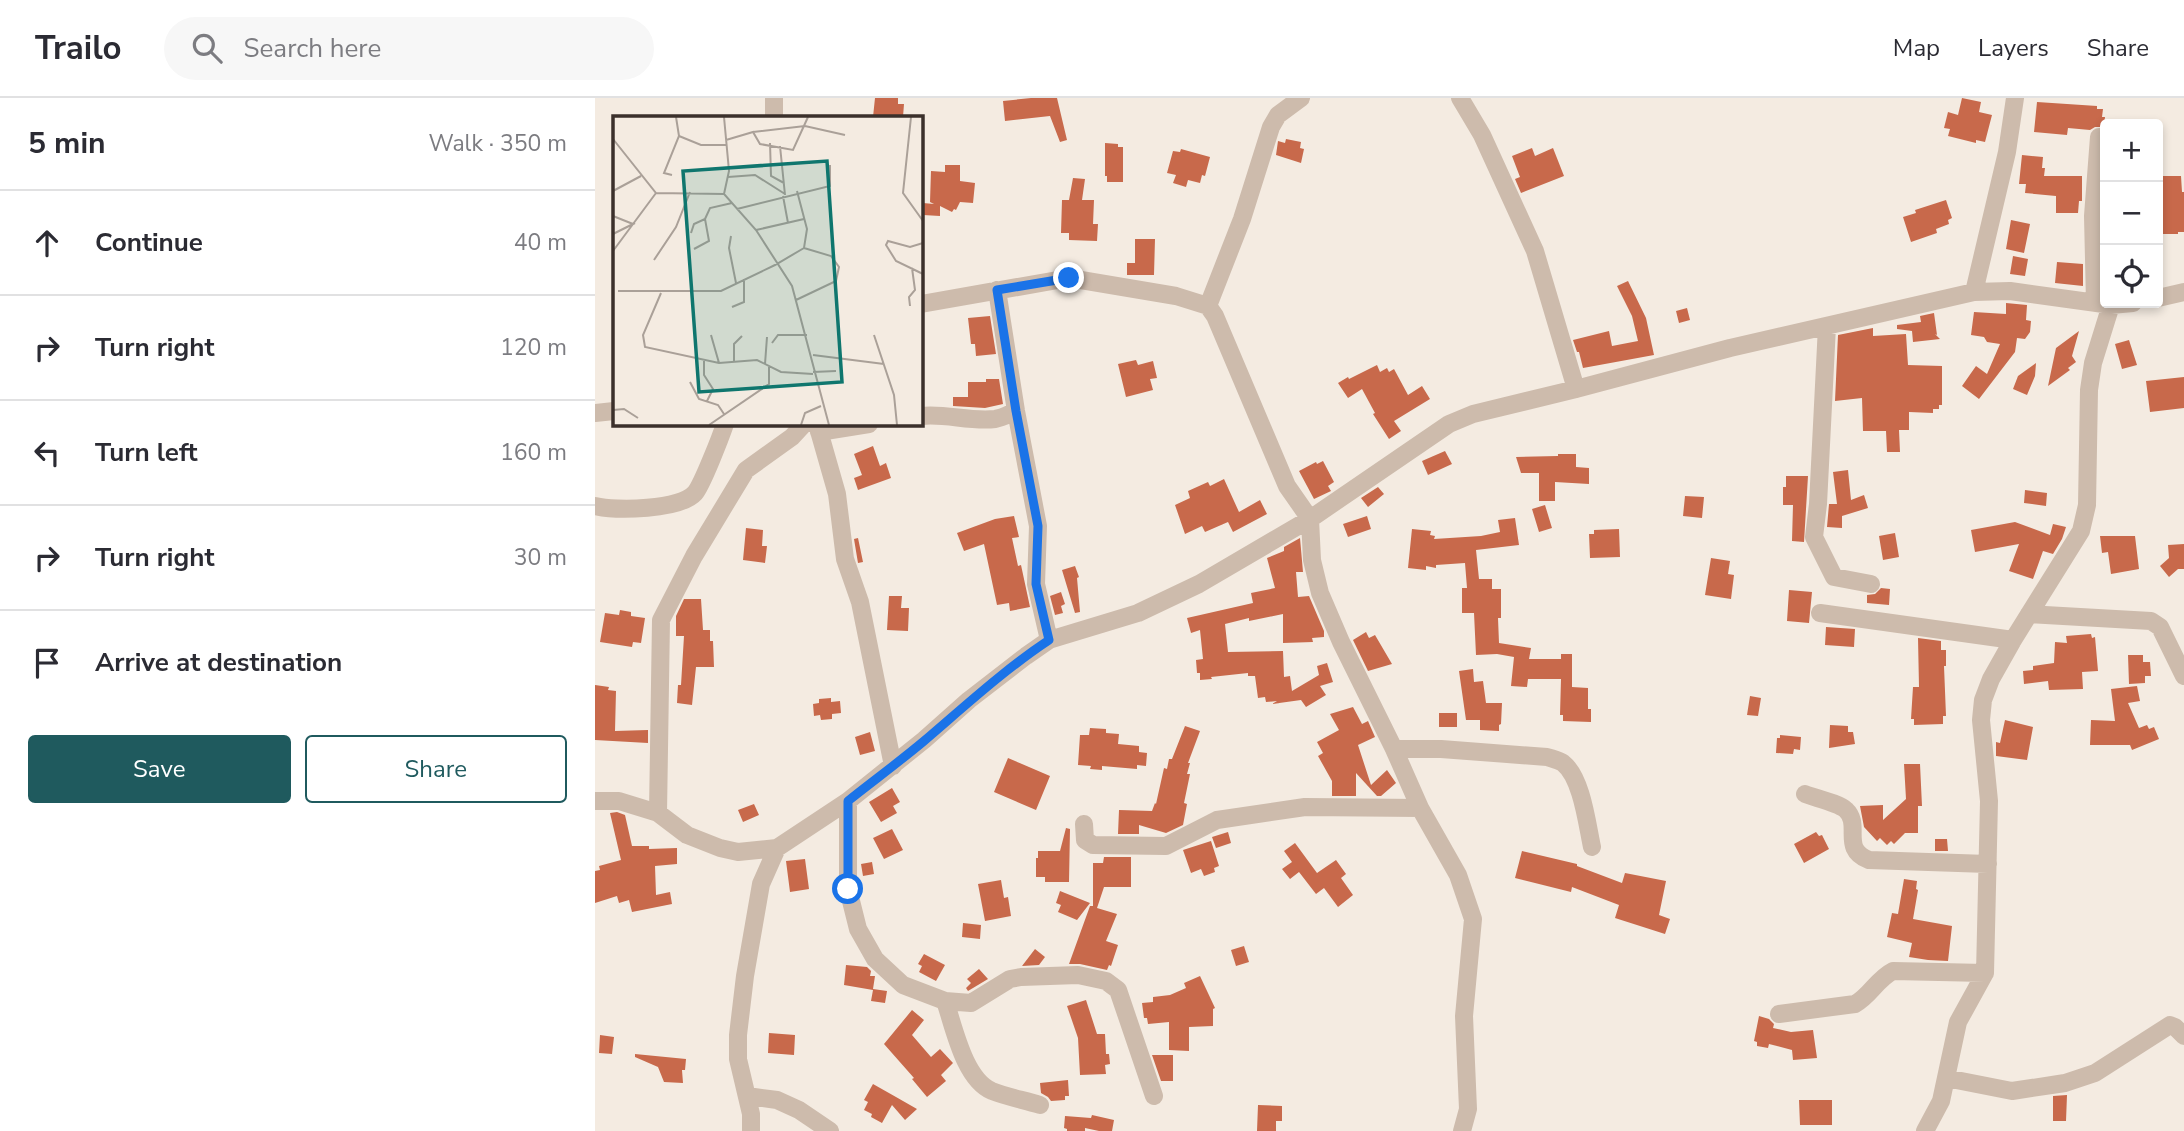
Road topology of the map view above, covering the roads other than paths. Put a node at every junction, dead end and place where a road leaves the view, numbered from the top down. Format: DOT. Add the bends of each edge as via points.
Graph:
graph roads {
  1 [pos="774,98"];
  2 [pos="1301,98"];
  3 [pos="1460,98"];
  4 [pos="2015,98"];
  5 [pos="774,116"];
  6 [pos="2099,137"];
  7 [pos="2100,278"];
  8 [pos="997,290"];
  9 [pos="1974,292"];
  10 [pos="2184,292"];
  11 [pos="2163,297"];
  12 [pos="922,304"];
  13 [pos="2100,304"];
  14 [pos="1208,306"];
  15 [pos="2102,308"];
  16 [pos="1827,326"];
  17 [pos="1576,389"];
  18 [pos="613,411"];
  19 [pos="1016,411"];
  20 [pos="595,414"];
  21 [pos="922,416"];
  22 [pos="725,425"];
  23 [pos="841,425"];
  24 [pos="813,426"];
  25 [pos="595,506"];
  26 [pos="1310,519"];
  27 [pos="1871,584"];
  28 [pos="1820,614"];
  29 [pos="2029,614"];
  30 [pos="1049,640"];
  31 [pos="2013,640"];
  32 [pos="2184,676"];
  33 [pos="1394,749"];
  34 [pos="893,766"];
  35 [pos="1805,794"];
  36 [pos="595,801"];
  37 [pos="848,801"];
  38 [pos="1420,808"];
  39 [pos="658,813"];
  40 [pos="1084,824"];
  41 [pos="1592,847"];
  42 [pos="777,848"];
  43 [pos="1988,864"];
  44 [pos="1985,973"];
  45 [pos="945,1001"];
  46 [pos="1779,1014"];
  47 [pos="2184,1036"];
  48 [pos="1946,1078"];
  49 [pos="747,1096"];
  50 [pos="1154,1096"];
  51 [pos="1039,1105"];
  52 [pos="751,1131"];
  53 [pos="830,1131"];
  54 [pos="1462,1131"];
  55 [pos="1925,1131"];
  1 -- 5 [label="street"];
  2 -- 14 [label="street" via="1278,115 1271,127 1243,219"];
  3 -- 17 [label="street" via="1535,251"];
  4 -- 9 [label="street"];
  6 -- 7 [label="street" via="2093,216"];
  8 -- 12 [label="street"];
  8 -- 14 [label="street" via="1069,278"];
  8 -- 19 [label="street"];
  9 -- 13 [label="street" via="2010,291"];
  9 -- 16 [label="street"];
  10 -- 11 [label="street"];
  14 -- 26 [label="street" via="1287,486"];
  15 -- 29 [label="street" via="2089,390 2087,505 2081,531"];
  16 -- 17 [label="street"];
  16 -- 27 [label="street" via="1814,537 1834,576"];
  17 -- 26 [label="street" via="1449,424"];
  18 -- 20 [label="street"];
  19 -- 21 [label="street" via="998,419"];
  19 -- 30 [label="street" via="1038,526 1036,584"];
  22 -- 25 [label="street" via="697,492 687,500 610,509"];
  23 -- 24 [label="street"];
  24 -- 34 [label="street" via="837,494 845,559 860,602"];
  24 -- 39 [label="street" via="746,470 661,621"];
  26 -- 30 [label="street" via="1138,614"];
  26 -- 33 [label="street" via="1320,593"];
  28 -- 31 [label="street"];
  29 -- 31 [label="street"];
  29 -- 32 [label="street" via="2151,621 2159,627"];
  30 -- 34 [label="street" via="969,700"];
  31 -- 43 [label="street" via="1983,700"];
  33 -- 38 [label="street"];
  33 -- 41 [label="street" via="1548,757 1562,762 1572,772 1581,797"];
  34 -- 37 [label="street"];
  35 -- 43 [label="street" via="1845,808 1859,857"];
  36 -- 39 [label="street" via="619,801"];
  37 -- 42 [label="street"];
  37 -- 45 [label="street" via="848,889 858,929 875,960 903,985"];
  38 -- 40 [label="street" via="1305,807 1217,820 1166,846 1093,845 1085,840"];
  38 -- 54 [label="street" via="1458,875 1473,919 1464,1016 1468,1109"];
  39 -- 42 [label="street" via="705,844 738,852"];
  42 -- 49 [label="street" via="761,884 739,1023 738,1059"];
  43 -- 44 [label="street"];
  44 -- 46 [label="street" via="1893,971 1855,1004"];
  44 -- 48 [label="street" via="1958,1022"];
  45 -- 50 [label="street" via="971,1003 1021,977 1078,975 1106,981 1118,990"];
  45 -- 51 [label="street" via="978,1082"];
  47 -- 48 [label="street" via="2170,1026 2095,1073 2065,1083 2012,1091"];
  48 -- 55 [label="street" via="1941,1101"];
  49 -- 52 [label="street"];
  49 -- 53 [label="street" via="777,1100"];
}
